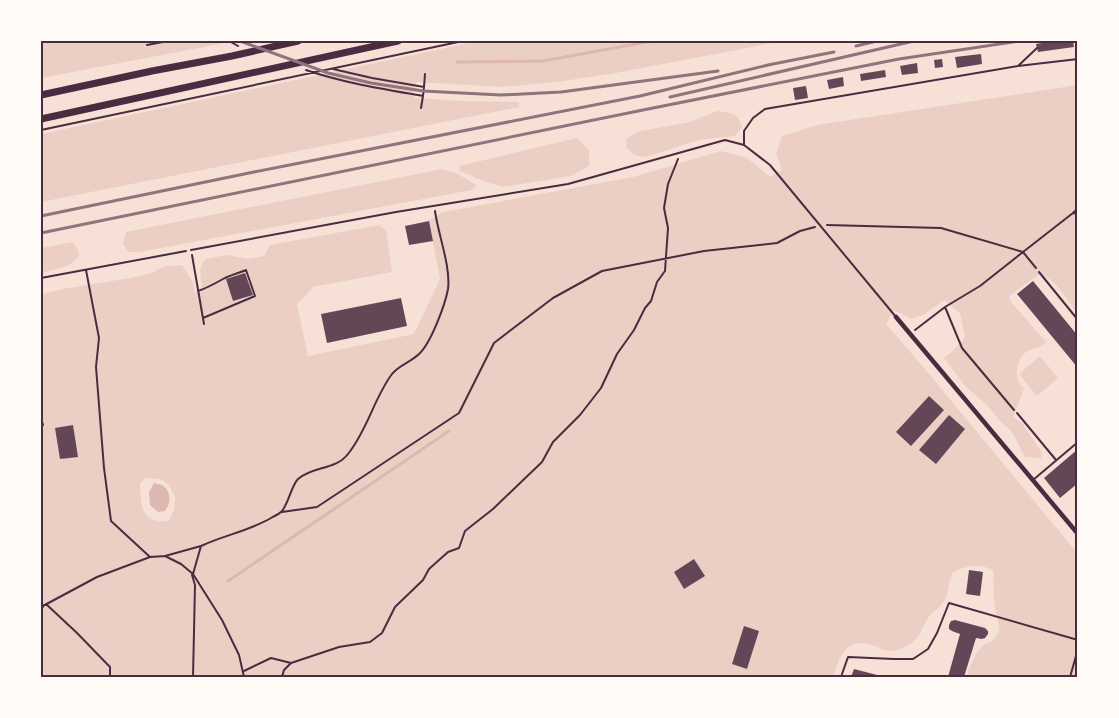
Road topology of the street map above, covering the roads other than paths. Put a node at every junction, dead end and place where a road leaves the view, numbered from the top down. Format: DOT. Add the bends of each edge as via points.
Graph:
graph roads {
  1 [pos="298,41"];
  2 [pos="398,41"];
  3 [pos="1037,48"];
  4 [pos="1078,59"];
  5 [pos="1018,66"];
  6 [pos="41,95"];
  7 [pos="41,119"];
  8 [pos="744,144"];
  9 [pos="191,250"];
  10 [pos="1039,272"];
  11 [pos="896,317"];
  12 [pos="1078,320"];
  13 [pos="1017,413"];
  14 [pos="1078,442"];
  15 [pos="1056,460"];
  16 [pos="1033,480"];
  17 [pos="1078,534"];
  18 [pos="1078,640"];
  19 [pos="1078,649"];
  20 [pos="841,677"];
  21 [pos="1070,677"];
  1 -- 6 [label="main road"];
  2 -- 7 [label="main road"];
  3 -- 5 [label="lane"];
  4 -- 5 [label="lane"];
  5 -- 8 [label="lane" via="765,109 744,131"];
  8 -- 9 [label="lane" via="725,140 568,184"];
  8 -- 11 [label="lane" via="770,166"];
  10 -- 12 [label="lane"];
  11 -- 16 [label="street"];
  13 -- 15 [label="lane"];
  14 -- 15 [label="lane"];
  15 -- 16 [label="lane"];
  16 -- 17 [label="street"];
  18 -- 20 [label="lane" via="949,603 928,649 913,659 848,656"];
  19 -- 21 [label="lane"];
}
